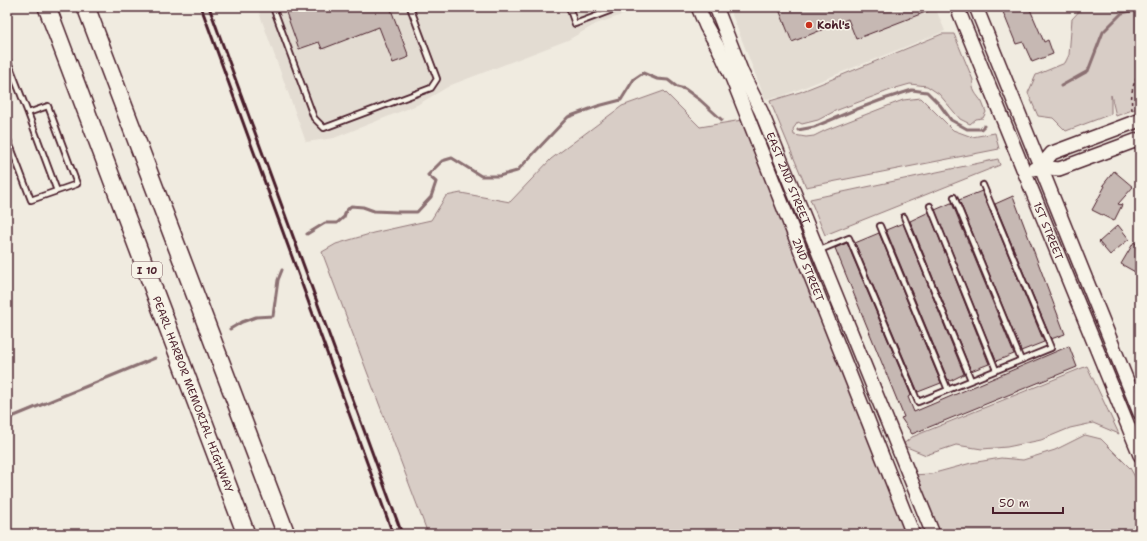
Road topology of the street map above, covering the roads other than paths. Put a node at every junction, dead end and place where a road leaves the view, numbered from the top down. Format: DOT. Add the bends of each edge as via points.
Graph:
graph roads {
  1 [pos="47,7"];
  2 [pos="86,7"];
  3 [pos="273,7"];
  4 [pos="410,7"];
  5 [pos="569,7"];
  6 [pos="620,7"];
  7 [pos="698,7"];
  8 [pos="716,7"];
  9 [pos="957,7"];
  10 [pos="976,7"];
  11 [pos="7,59"];
  12 [pos="28,113"];
  13 [pos="1140,120"];
  14 [pos="7,137"];
  15 [pos="1140,139"];
  16 [pos="1040,167"];
  17 [pos="1024,173"];
  18 [pos="983,185"];
  19 [pos="57,191"];
  20 [pos="954,197"];
  21 [pos="930,206"];
  22 [pos="904,217"];
  23 [pos="880,226"];
  24 [pos="818,251"];
  25 [pos="824,265"];
  26 [pos="1021,360"];
  27 [pos="996,370"];
  28 [pos="971,380"];
  29 [pos="948,390"];
  30 [pos="1140,413"];
  31 [pos="1140,456"];
  32 [pos="246,534"];
  33 [pos="286,534"];
  34 [pos="913,534"];
  35 [pos="933,534"];
  1 -- 32 [label="highway, PEARL HARBOR MEMORIAL HIGHWAY / I 10"];
  2 -- 33 [label="highway"];
  3 -- 4 [label="lane" via="314,118 324,128 431,88 437,79"];
  5 -- 6 [label="lane" via="575,24"];
  7 -- 34 [label="street, 2ND STREET" via="733,80"];
  8 -- 24 [label="street, EAST 2ND STREET"];
  9 -- 17 [label="street, 1ST STREET"];
  10 -- 16 [label="street, 1ST STREET"];
  11 -- 12 [label="lane"];
  12 -- 19 [label="lane"];
  12 -- 19 [label="lane" via="48,106 77,184"];
  13 -- 16 [label="street" via="1052,154"];
  14 -- 19 [label="lane" via="31,200"];
  15 -- 16 [label="street" via="1059,169"];
  16 -- 17 [label="street"];
  16 -- 30 [label="street, 1ST STREET"];
  17 -- 31 [label="street, 1ST STREET"];
  18 -- 26 [label="lane" via="1051,348"];
  20 -- 26 [label="lane"];
  21 -- 27 [label="lane"];
  22 -- 28 [label="lane"];
  23 -- 29 [label="lane"];
  24 -- 25 [label="street, EAST 2ND STREET"];
  24 -- 29 [label="lane" via="849,238 918,402"];
  25 -- 35 [label="street, 2ND STREET"];
  26 -- 27 [label="lane"];
  27 -- 28 [label="lane"];
  28 -- 29 [label="lane"];
}
